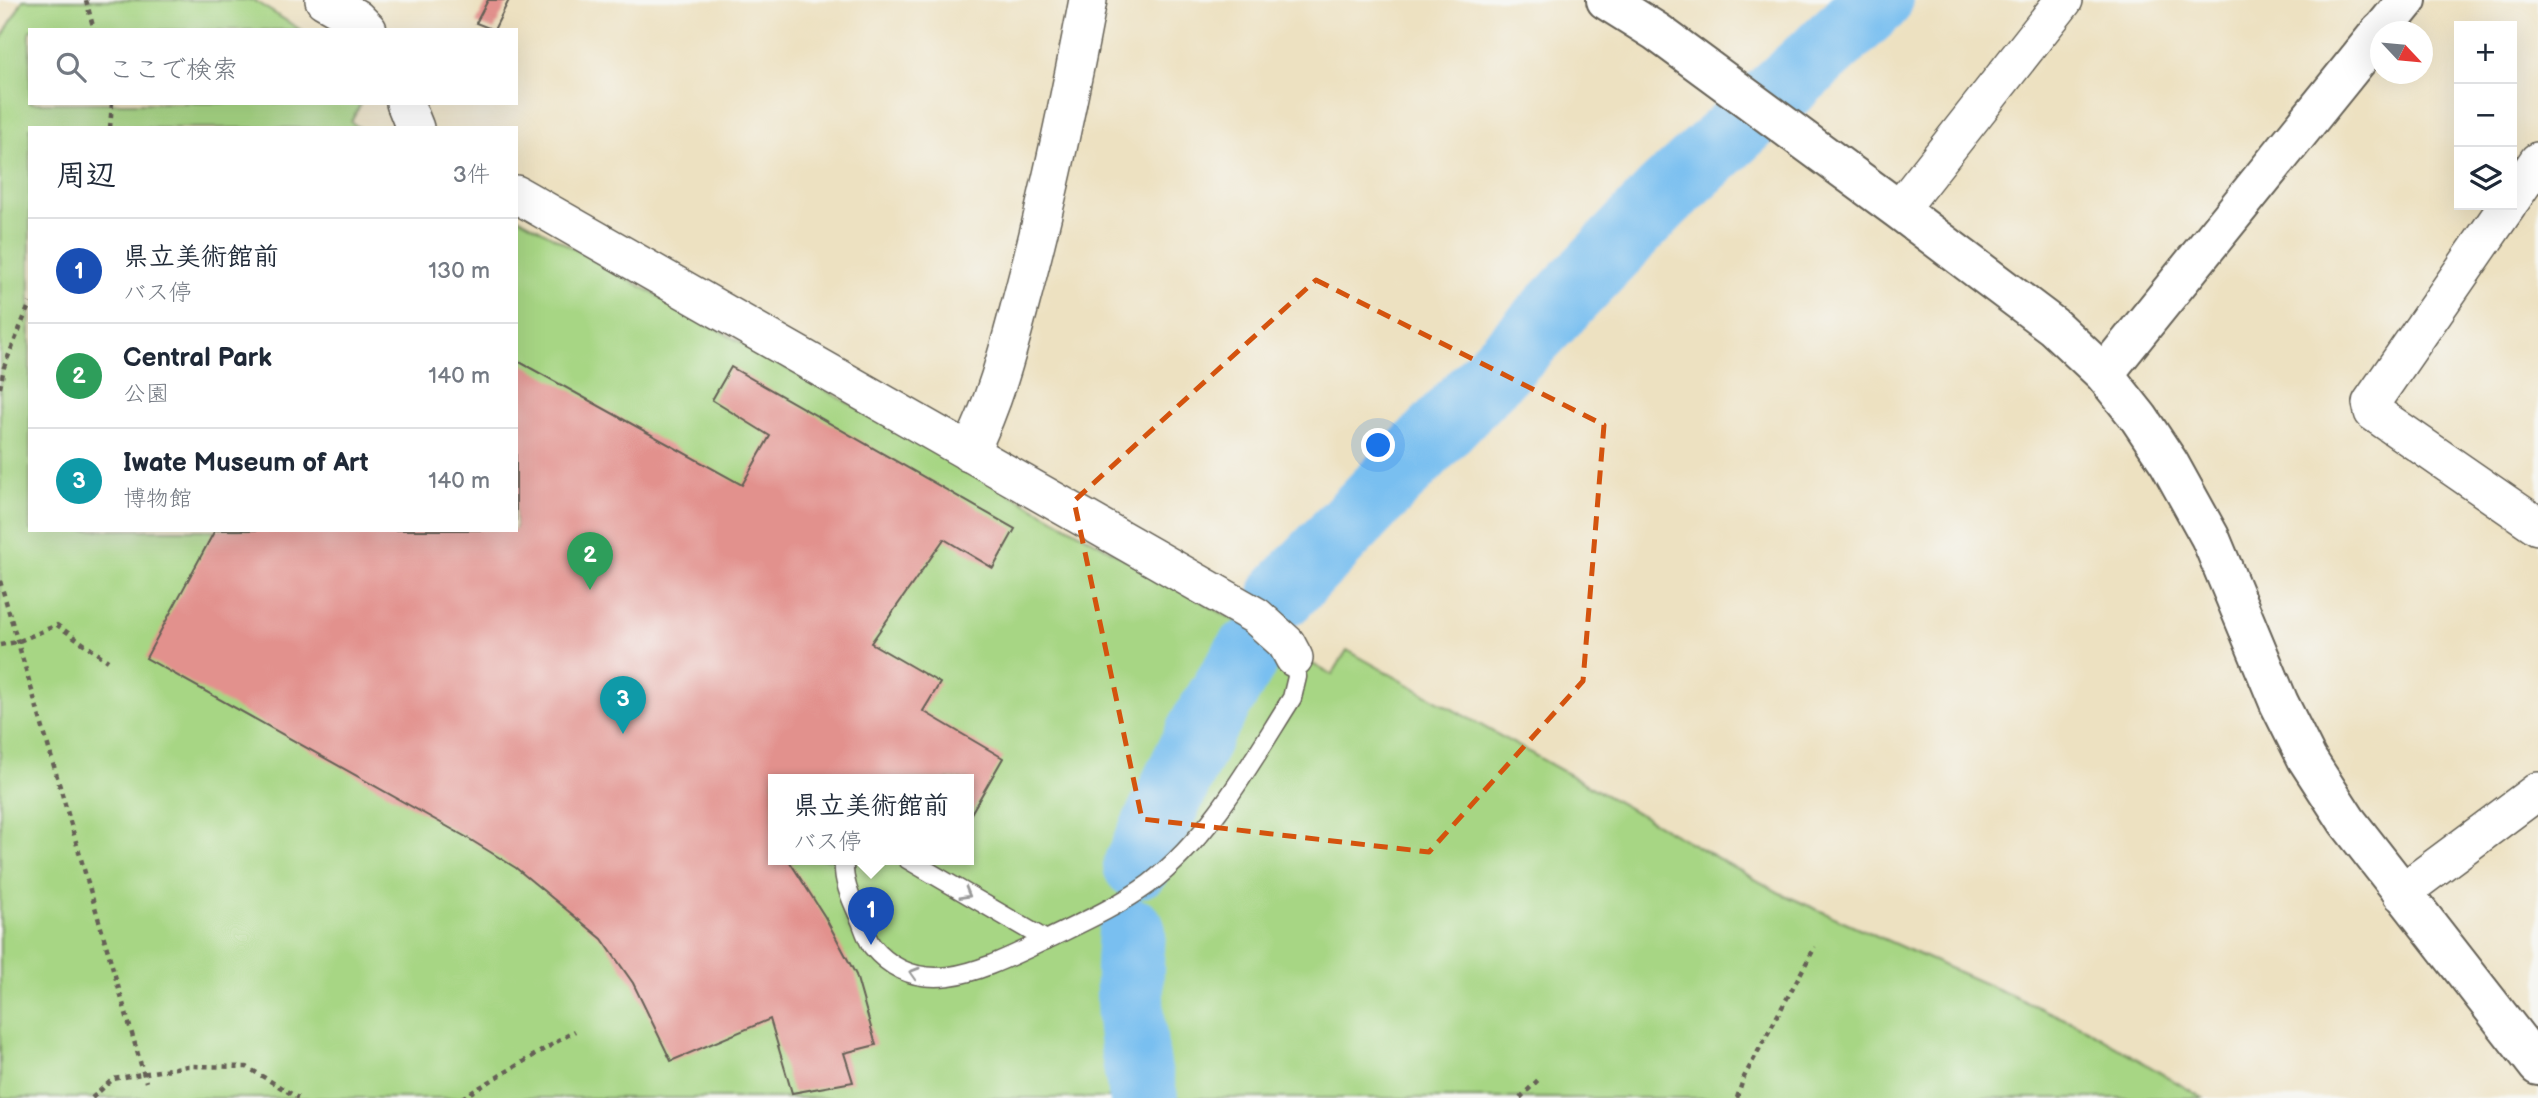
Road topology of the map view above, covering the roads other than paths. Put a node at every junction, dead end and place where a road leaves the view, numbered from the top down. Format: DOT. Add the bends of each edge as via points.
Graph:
graph roads {
  1 [pos="324,0"];
  2 [pos="1088,0"];
  3 [pos="1606,0"];
  4 [pos="2064,0"];
  5 [pos="2407,0"];
  6 [pos="2390,21"];
  7 [pos="366,28"];
  8 [pos="2370,46"];
  9 [pos="406,105"];
  10 [pos="414,126"];
  11 [pos="2538,161"];
  12 [pos="2517,192"];
  13 [pos="518,195"];
  14 [pos="1899,210"];
  15 [pos="2505,210"];
  16 [pos="2104,374"];
  17 [pos="969,453"];
  18 [pos="2538,526"];
  19 [pos="1294,657"];
  20 [pos="2538,791"];
  21 [pos="844,865"];
  22 [pos="917,865"];
  23 [pos="2402,893"];
  24 [pos="1046,940"];
  25 [pos="2538,1066"];
  1 -- 7 [label="street"];
  2 -- 17 [label="street" via="1064,127 1016,321 986,421"];
  3 -- 14 [label="street" via="1657,32"];
  4 -- 14 [label="street"];
  5 -- 6 [label="street"];
  8 -- 16 [label="street"];
  9 -- 10 [label="street"];
  11 -- 12 [label="street"];
  13 -- 17 [label="street"];
  14 -- 16 [label="street" via="2053,326"];
  15 -- 18 [label="street" via="2371,403 2373,412"];
  16 -- 23 [label="street" via="2169,463 2210,537 2306,759"];
  17 -- 19 [label="street" via="1256,616 1286,643"];
  19 -- 24 [label="lane" via="1297,677 1292,698 1217,815 1188,849 1149,884 1110,909"];
  20 -- 23 [label="street"];
  24 -- 21 [label="lane, one-way" via="980,969 945,978 912,975 871,945 845,883"];
  22 -- 24 [label="lane, one-way"];
  23 -- 25 [label="street"];
}
